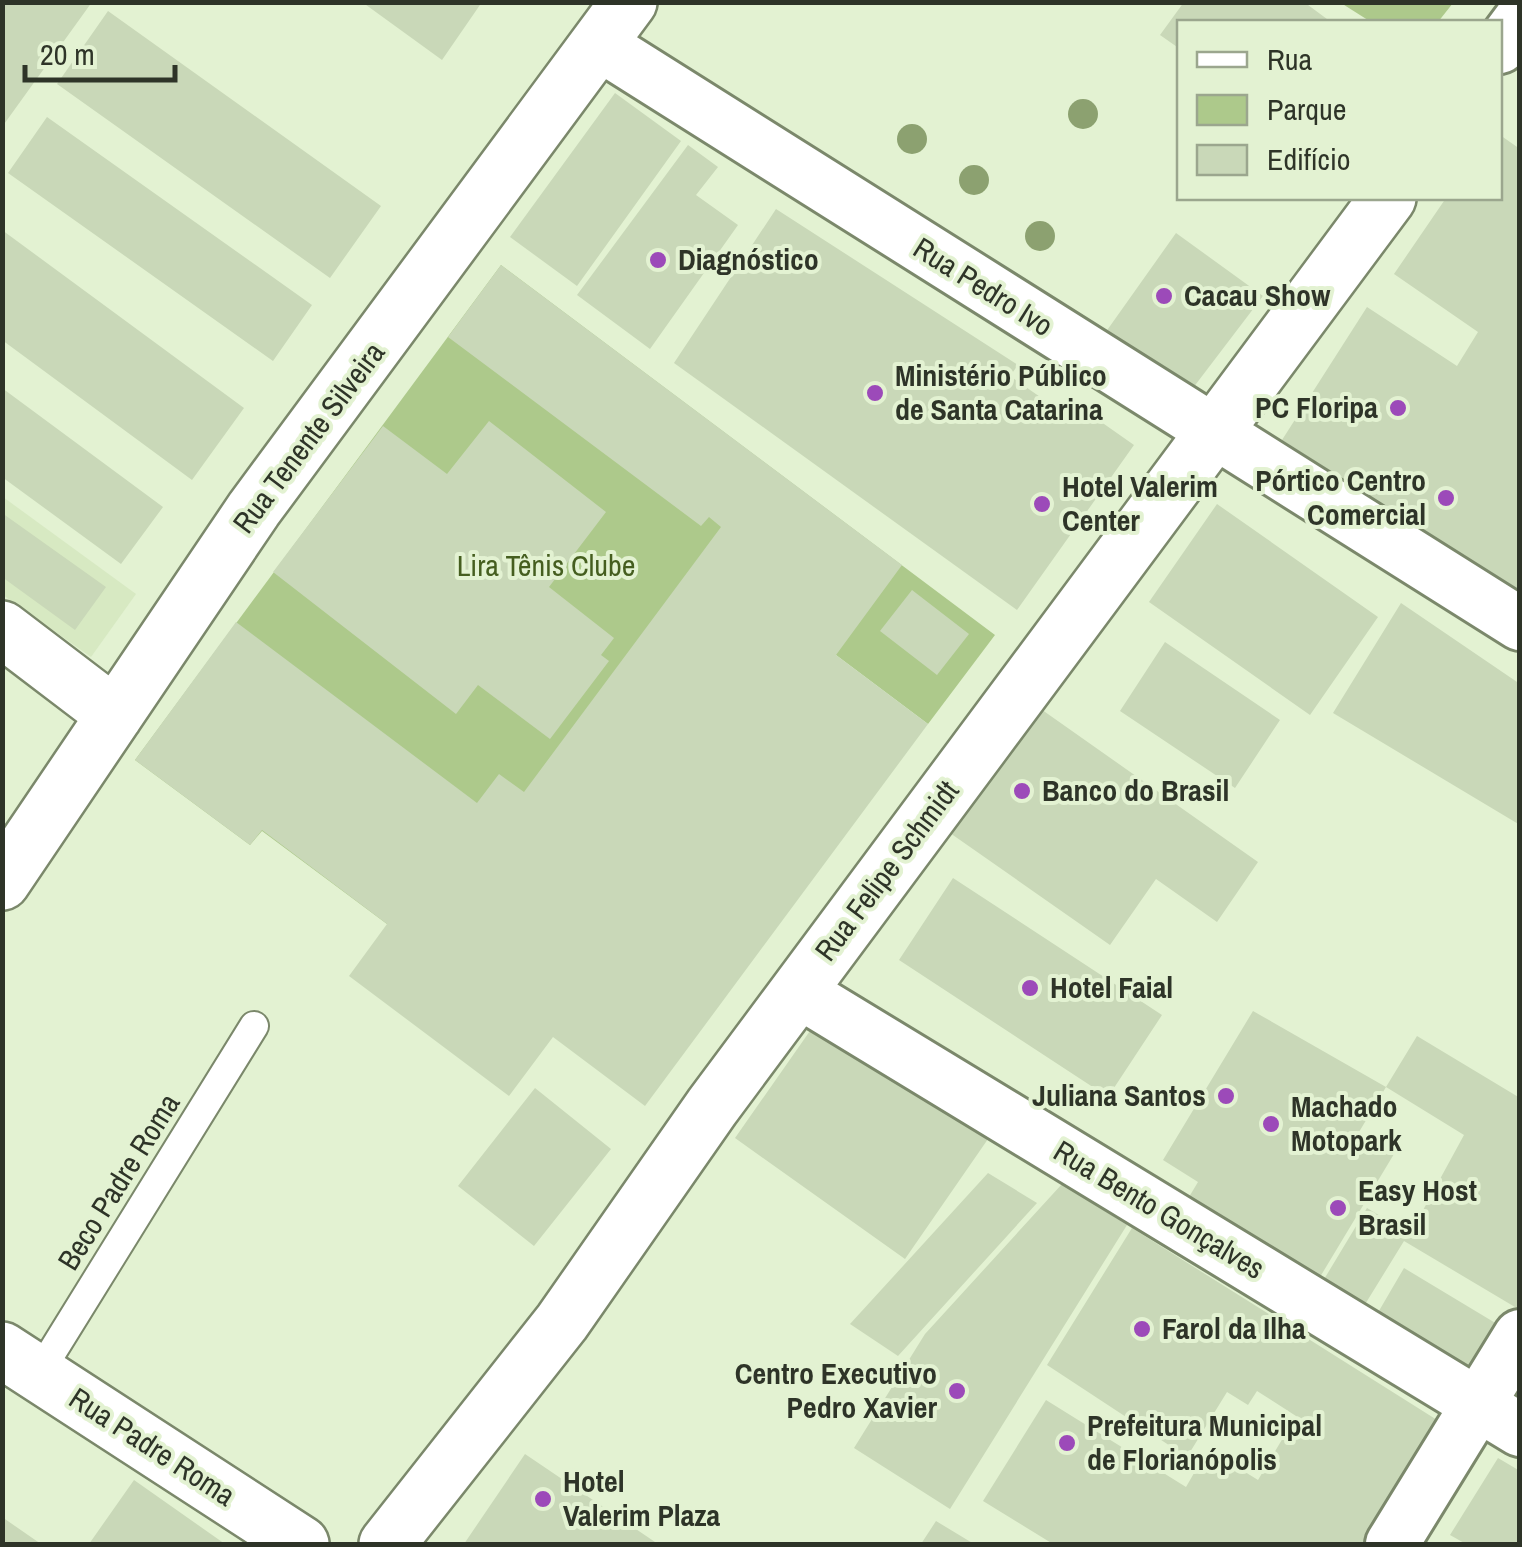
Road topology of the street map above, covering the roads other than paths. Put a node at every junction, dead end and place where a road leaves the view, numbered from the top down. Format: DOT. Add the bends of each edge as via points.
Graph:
graph roads {
  1 [pos="1520,20"];
  2 [pos="614,24"];
  3 [pos="1502,44"];
  4 [pos="1387,200"];
  5 [pos="1213,432"];
  6 [pos="1520,624"];
  7 [pos="2,629"];
  8 [pos="115,715"];
  9 [pos="2,882"];
  10 [pos="798,991"];
  11 [pos="254,1026"];
  12 [pos="1520,1336"];
  13 [pos="21,1362"];
  14 [pos="1499,1417"];
  15 [pos="301,1544"];
  16 [pos="387,1544"];
  17 [pos="1392,1544"];
  1 -- 3 [label="street"];
  2 -- 5 [label="street, Rua Pedro Ivo"];
  2 -- 8 [label="street, Rua Tenente Silveira" via="254,509"];
  4 -- 5 [label="street, Rua Felipe Schmidt"];
  5 -- 6 [label="street, Rua Pedro Ivo"];
  5 -- 10 [label="street, Rua Felipe Schmidt"];
  7 -- 8 [label="street"];
  8 -- 9 [label="street, Rua Tenente Silveira"];
  10 -- 14 [label="street, Rua Bento Gonçalves"];
  10 -- 16 [label="street, Rua Felipe Schmidt" via="562,1322"];
  11 -- 13 [label="lane, Beco Padre Roma"];
  12 -- 14 [label="street"];
  13 -- 15 [label="street, Rua Padre Roma"];
  14 -- 17 [label="street"];
}
